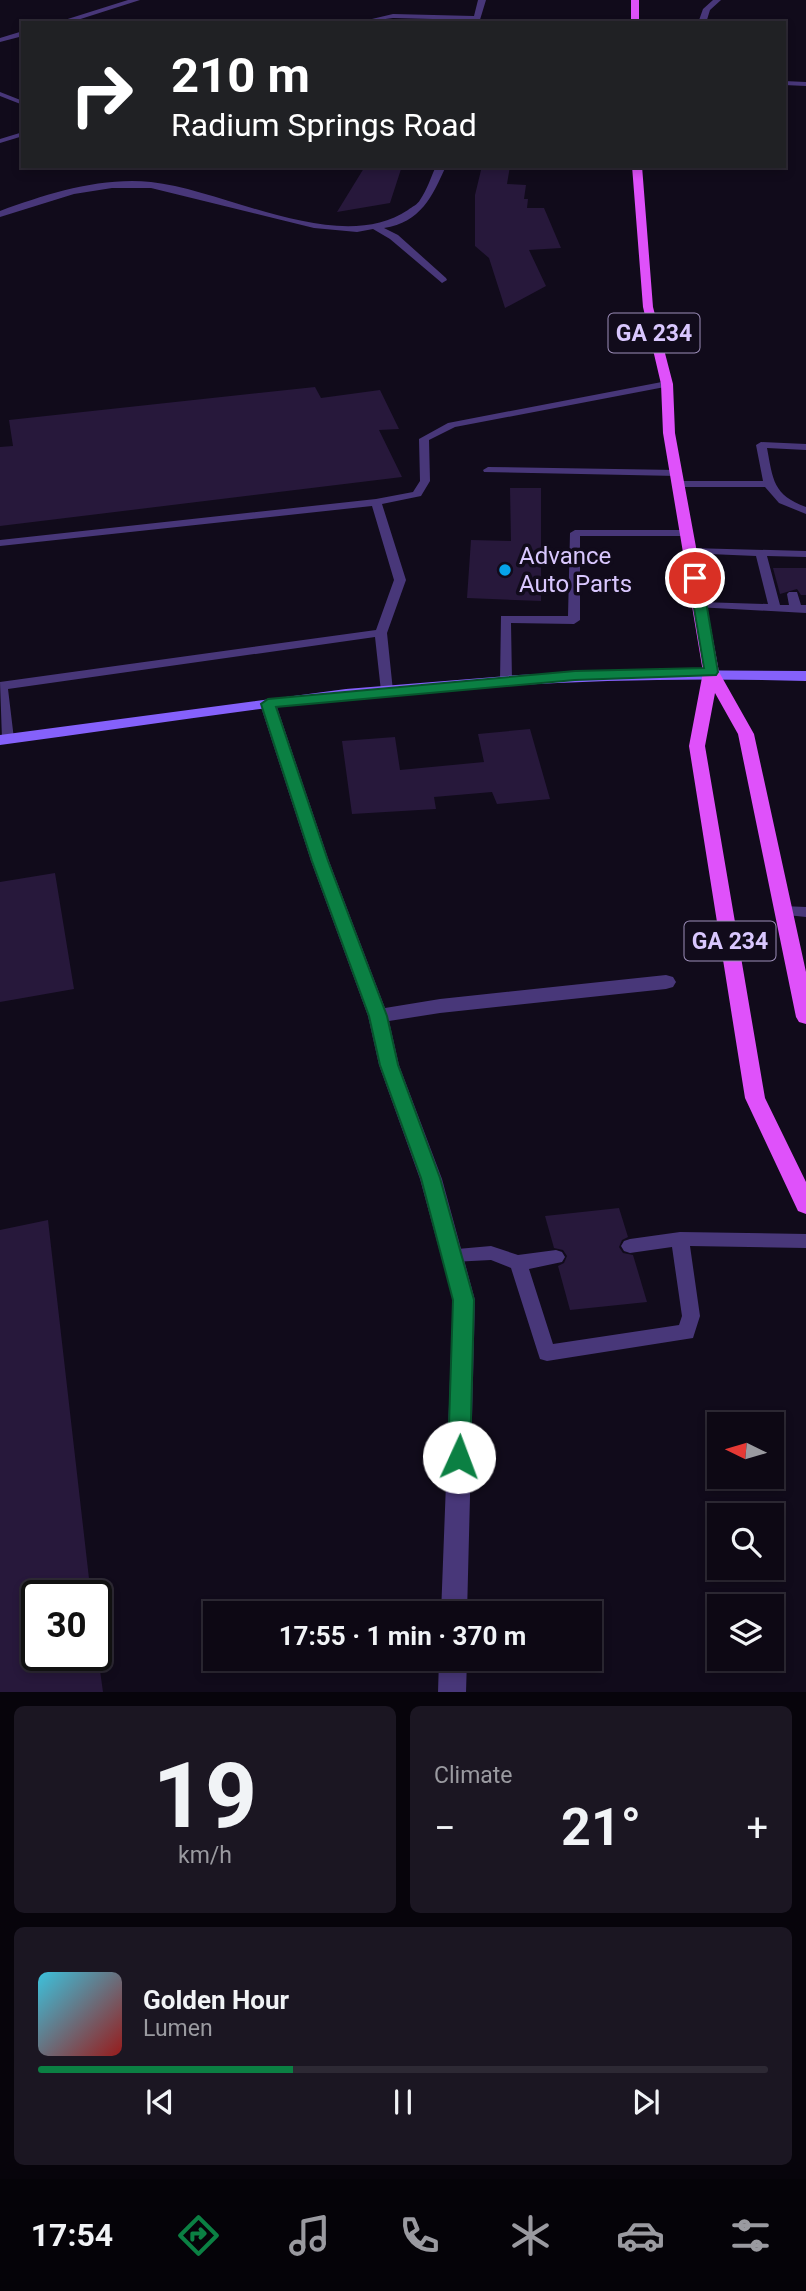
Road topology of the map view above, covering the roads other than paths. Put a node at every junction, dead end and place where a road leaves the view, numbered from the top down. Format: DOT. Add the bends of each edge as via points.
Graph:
graph roads {
  1 [pos="136,0"];
  2 [pos="482,0"];
  3 [pos="635,0"];
  4 [pos="717,0"];
  5 [pos="66,21"];
  6 [pos="369,21"];
  7 [pos="476,21"];
  8 [pos="635,21"];
  9 [pos="703,21"];
  10 [pos="21,34"];
  11 [pos="0,40"];
  12 [pos="786,83"];
  13 [pos="806,84"];
  14 [pos="0,94"];
  15 [pos="21,102"];
  16 [pos="21,135"];
  17 [pos="0,141"];
  18 [pos="440,168"];
  19 [pos="637,168"];
  20 [pos="0,215"];
  21 [pos="374,226"];
  22 [pos="442,280"];
  23 [pos="667,383"];
  24 [pos="806,447"];
  25 [pos="488,470"];
  26 [pos="678,479"];
  27 [pos="769,484"];
  28 [pos="376,502"];
  29 [pos="806,511"];
  30 [pos="687,533"];
  31 [pos="0,543"];
  32 [pos="690,551"];
  33 [pos="761,553"];
  34 [pos="780,554"];
  35 [pos="804,554"];
  36 [pos="806,567"];
  37 [pos="784,568"];
  38 [pos="793,594"];
  39 [pos="700,605"];
  40 [pos="775,608"];
  41 [pos="801,609"];
  42 [pos="381,633"];
  43 [pos="711,672"];
  44 [pos="806,676"];
  45 [pos="506,681"];
  46 [pos="1,685"];
  47 [pos="387,691"];
  48 [pos="268,704"];
  49 [pos="4,740"];
  50 [pos="782,911"];
  51 [pos="806,912"];
  52 [pos="666,982"];
  53 [pos="378,1016"];
  54 [pos="806,1017"];
  55 [pos="806,1201"];
  56 [pos="680,1239"];
  57 [pos="806,1241"];
  58 [pos="631,1246"];
  59 [pos="452,1255"];
  60 [pos="556,1257"];
  61 [pos="518,1263"];
  62 [pos="454,1601"];
  63 [pos="453,1671"];
  64 [pos="452,1692"];
  1 -- 5 [label="street"];
  2 -- 7 [label="street"];
  3 -- 8 [label="main road"];
  4 -- 9 [label="street"];
  6 -- 7 [label="street" via="393,16"];
  10 -- 11 [label="street"];
  12 -- 13 [label="street"];
  14 -- 15 [label="lane"];
  16 -- 17 [label="lane"];
  18 -- 21 [label="street" via="423,208"];
  19 -- 23 [label="main road, GA 234" via="648,307"];
  20 -- 21 [label="street" via="73,190 133,184 179,190 311,226"];
  21 -- 22 [label="street" via="394,237"];
  23 -- 26 [label="main road, GA 234" via="668,433"];
  23 -- 28 [label="lane" via="452,425 424,439 425,481 417,494"];
  24 -- 27 [label="lane" via="761,445"];
  25 -- 26 [label="lane"];
  26 -- 27 [label="lane"];
  26 -- 30 [label="main road, GA 234"];
  27 -- 29 [label="lane" via="780,503"];
  28 -- 31 [label="lane"];
  28 -- 42 [label="lane" via="400,580"];
  30 -- 32 [label="main road, GA 234"];
  30 -- 45 [label="lane" via="575,533 574,620 505,619"];
  32 -- 33 [label="lane"];
  32 -- 39 [label="main road, GA 234"];
  33 -- 34 [label="lane"];
  33 -- 40 [label="lane"];
  34 -- 35 [label="lane"];
  34 -- 37 [label="lane"];
  35 -- 36 [label="lane"];
  38 -- 41 [label="lane"];
  39 -- 40 [label="lane"];
  39 -- 43 [label="main road, GA 234"];
  40 -- 41 [label="lane"];
  42 -- 46 [label="lane"];
  42 -- 47 [label="lane"];
  43 -- 44 [label="main road"];
  43 -- 45 [label="main road"];
  43 -- 50 [label="main road, GA 234" via="746,734"];
  43 -- 55 [label="main road, GA 234" via="697,746 755,1098"];
  45 -- 47 [label="main road"];
  46 -- 49 [label="lane"];
  47 -- 48 [label="main road"];
  48 -- 49 [label="main road"];
  48 -- 53 [label="street"];
  50 -- 51 [label="lane"];
  50 -- 54 [label="main road, GA 234"];
  52 -- 53 [label="street"];
  53 -- 59 [label="street" via="389,1065"];
  56 -- 57 [label="lane"];
  56 -- 58 [label="lane"];
  56 -- 61 [label="lane" via="691,1316 686,1332 547,1353"];
  59 -- 61 [label="lane" via="491,1253"];
  59 -- 62 [label="street" via="464,1300"];
  60 -- 61 [label="lane"];
  63 -- 64 [label="street"];
}
